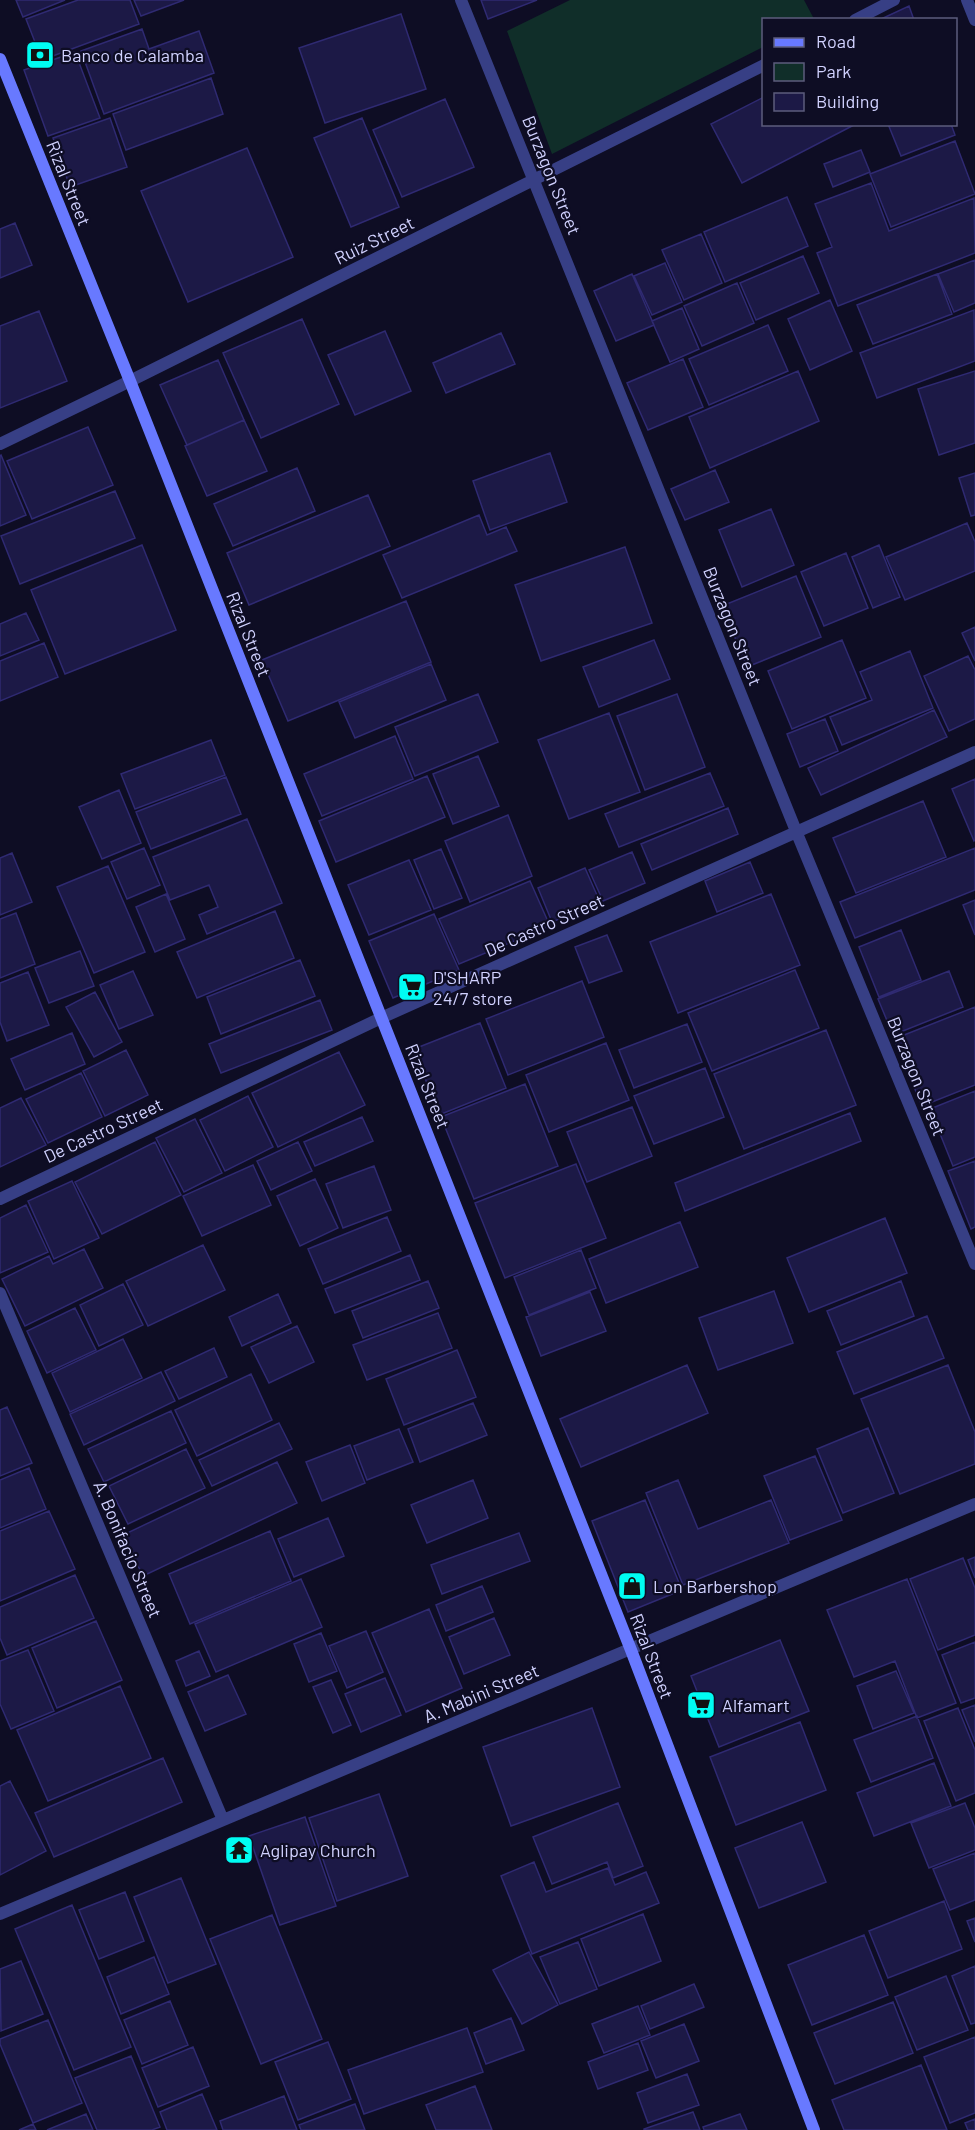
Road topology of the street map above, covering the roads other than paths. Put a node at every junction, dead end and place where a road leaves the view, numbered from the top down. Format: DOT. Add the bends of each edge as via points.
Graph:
graph roads {
  1 [pos="461,0"];
  2 [pos="894,0"];
  3 [pos="967,0"];
  4 [pos="859,18"];
  5 [pos="975,20"];
  6 [pos="0,59"];
  7 [pos="762,66"];
  8 [pos="535,180"];
  9 [pos="130,381"];
  10 [pos="0,444"];
  11 [pos="975,752"];
  12 [pos="796,831"];
  13 [pos="381,1018"];
  14 [pos="0,1199"];
  15 [pos="975,1264"];
  16 [pos="0,1293"];
  17 [pos="975,1504"];
  18 [pos="631,1650"];
  19 [pos="223,1820"];
  20 [pos="0,1914"];
  21 [pos="813,2130"];
  1 -- 8 [label="street, Burzagon Street"];
  2 -- 4 [label="street"];
  3 -- 5 [label="street"];
  6 -- 9 [label="main road, Rizal Street"];
  7 -- 8 [label="street, Ruiz Street"];
  8 -- 9 [label="street, Ruiz Street"];
  8 -- 12 [label="street, Burzagon Street"];
  9 -- 10 [label="street, Ruiz Street"];
  9 -- 13 [label="main road, Rizal Street"];
  11 -- 12 [label="street, De Castro Street"];
  12 -- 13 [label="street, De Castro Street"];
  12 -- 15 [label="street, Burzagon Street"];
  13 -- 14 [label="street, De Castro Street"];
  13 -- 18 [label="main road, Rizal Street"];
  16 -- 19 [label="street, A. Bonifacio Street"];
  17 -- 18 [label="street, A. Mabini Street"];
  18 -- 19 [label="street, A. Mabini Street"];
  18 -- 21 [label="main road, Rizal Street"];
  19 -- 20 [label="street, A. Mabini Street"];
}
